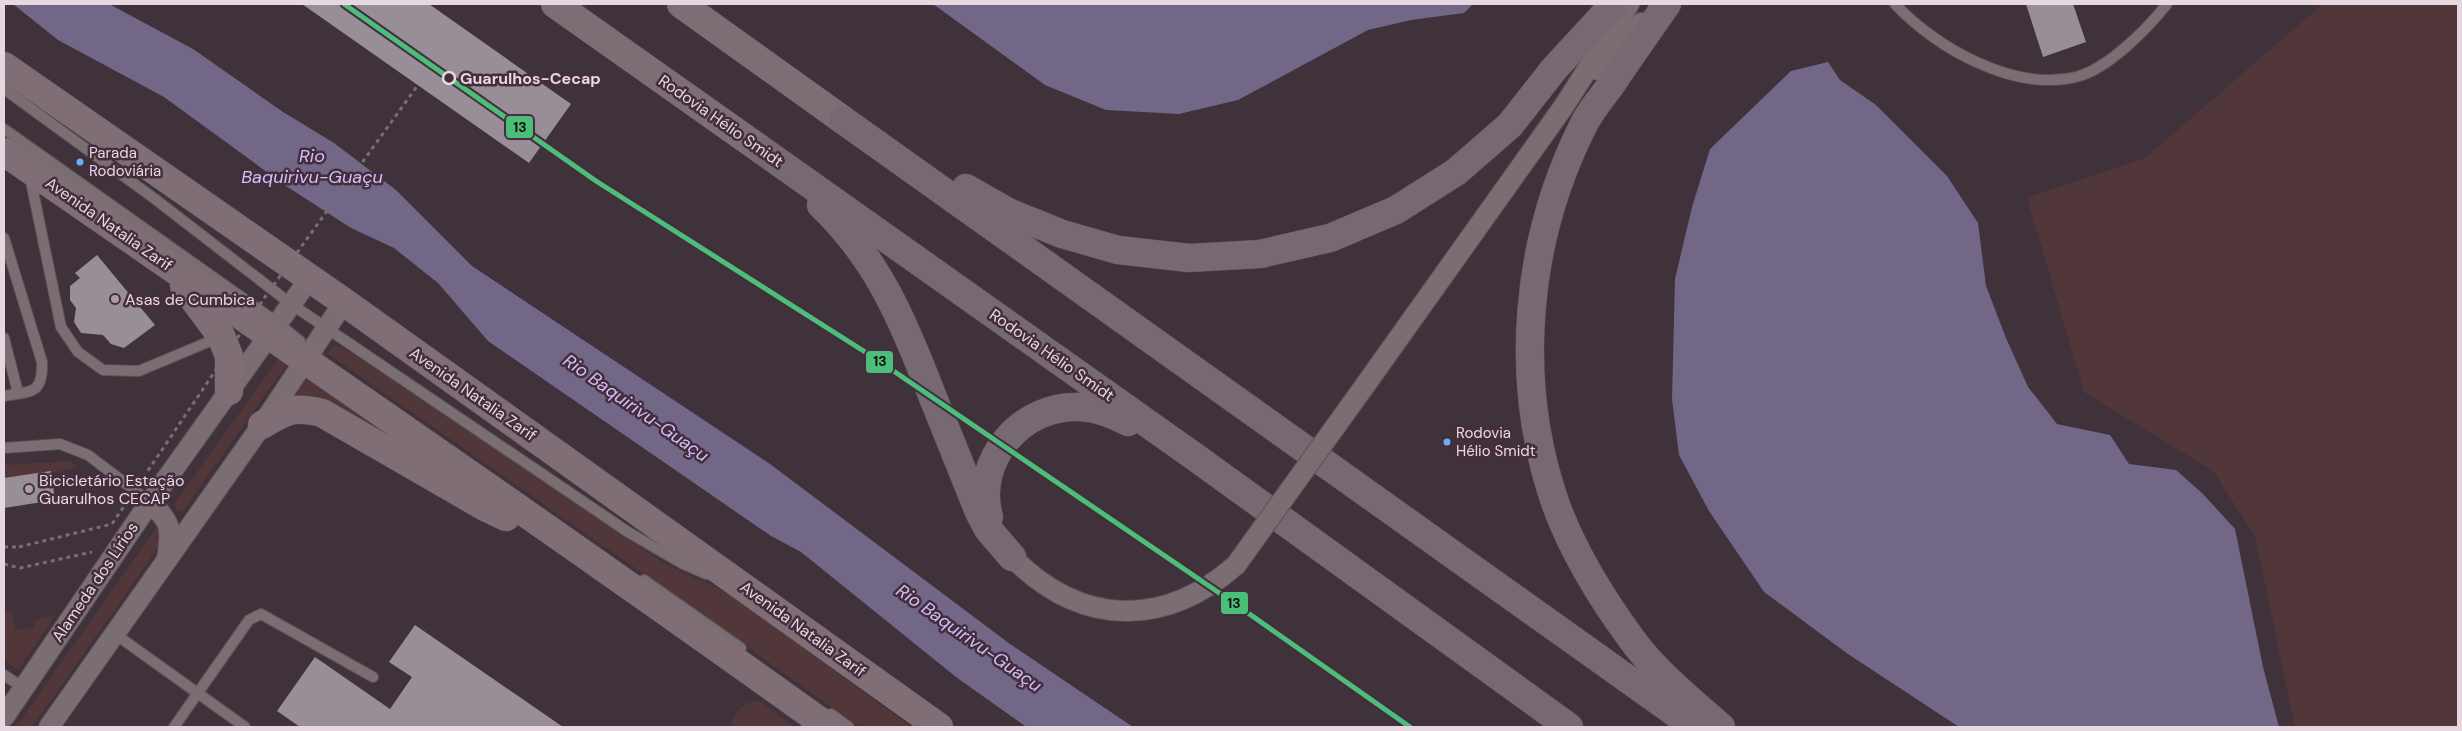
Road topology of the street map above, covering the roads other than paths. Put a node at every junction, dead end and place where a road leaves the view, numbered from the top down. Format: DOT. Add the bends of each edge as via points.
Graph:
graph roads {
  1 [pos="555,4"];
  2 [pos="681,4"];
  3 [pos="1614,4"];
  4 [pos="1629,4"];
  5 [pos="1660,4"];
  6 [pos="1667,4"];
  7 [pos="1895,4"];
  8 [pos="2167,4"];
  9 [pos="4,66"];
  10 [pos="4,89"];
  11 [pos="1564,106"];
  12 [pos="843,120"];
  13 [pos="4,129"];
  14 [pos="763,151"];
  15 [pos="4,152"];
  16 [pos="29,169"];
  17 [pos="143,226"];
  18 [pos="4,238"];
  19 [pos="169,267"];
  20 [pos="310,278"];
  21 [pos="344,302"];
  22 [pos="291,304"];
  23 [pos="326,328"];
  24 [pos="273,329"];
  25 [pos="221,336"];
  26 [pos="4,338"];
  27 [pos="315,359"];
  28 [pos="229,391"];
  29 [pos="18,393"];
  30 [pos="4,396"];
  31 [pos="262,425"];
  32 [pos="4,448"];
  33 [pos="1195,457"];
  34 [pos="150,502"];
  35 [pos="586,554"];
  36 [pos="1012,558"];
  37 [pos="166,563"];
  38 [pos="635,574"];
  39 [pos="115,634"];
  40 [pos="746,652"];
  41 [pos="4,675"];
  42 [pos="373,677"];
  43 [pos="24,688"];
  44 [pos="198,692"];
  45 [pos="4,717"];
  46 [pos="827,719"];
  47 [pos="49,727"];
  48 [pos="174,727"];
  49 [pos="246,727"];
  50 [pos="849,727"];
  51 [pos="923,727"];
  52 [pos="939,727"];
  53 [pos="1569,727"];
  54 [pos="1695,727"];
  55 [pos="1720,727"];
  1 -- 14 [label="main road, Rodovia Hélio Smidt"];
  2 -- 12 [label="main road"];
  3 -- 12 [label="highway" via="1554,69 1510,125 1456,172 1396,210 1330,238 1260,254 1189,258 1118,250 1062,234 1008,212"];
  4 -- 11 [label="street"];
  5 -- 11 [label="street"];
  6 -- 55 [label="highway" via="1585,120 1554,193 1535,270 1529,350 1536,428 1556,505 1590,577 1634,643"];
  7 -- 8 [label="lane" via="1919,26 1965,57 1993,69 2034,80 2077,77 2107,62"];
  9 -- 20 [label="main road, Avenida Natalia Zarif"];
  10 -- 22 [label="lane"];
  11 -- 36 [label="street, bridge" via="1236,565 1217,581 1196,595 1172,604 1148,610 1122,611 1073,601 1044,585"];
  12 -- 54 [label="highway"];
  13 -- 17 [label="lane"];
  14 -- 33 [label="highway, Rodovia Hélio Smidt"];
  14 -- 36 [label="highway" via="828,212 883,282 904,322 979,512 988,529"];
  15 -- 16 [label="main road, Avenida Natalia Zarif"];
  16 -- 19 [label="main road, Avenida Natalia Zarif"];
  16 -- 25 [label="lane" via="61,327 78,352 103,370 139,370"];
  17 -- 19 [label="lane"];
  17 -- 24 [label="lane"];
  18 -- 29 [label="lane" via="42,362 39,386"];
  19 -- 24 [label="main road, Avenida Natalia Zarif"];
  19 -- 25 [label="main road"];
  20 -- 21 [label="main road, Avenida Natalia Zarif"];
  20 -- 22 [label="street, Alameda dos Lírios"];
  21 -- 23 [label="street"];
  21 -- 52 [label="main road, Avenida Natalia Zarif"];
  22 -- 23 [label="lane"];
  22 -- 24 [label="street, Alameda dos Lírios"];
  23 -- 27 [label="street"];
  23 -- 51 [label="lane" via="628,532 683,564 724,581"];
  24 -- 27 [label="main road, Avenida Natalia Zarif"];
  24 -- 28 [label="street, Alameda dos Lírios"];
  25 -- 28 [label="main road" via="229,356"];
  26 -- 29 [label="lane"];
  27 -- 31 [label="street"];
  27 -- 35 [label="main road, Avenida Natalia Zarif"];
  28 -- 34 [label="street, Alameda dos Lírios"];
  29 -- 30 [label="lane"];
  31 -- 35 [label="main road" via="284,412 301,408 322,413 485,507"];
  31 -- 37 [label="street"];
  32 -- 34 [label="lane" via="60,444 88,455"];
  33 -- 36 [label="highway" via="1094,408 1062,408 1032,418 1000,446 987,484 992,525"];
  33 -- 53 [label="highway, Rodovia Hélio Smidt"];
  34 -- 37 [label="street" via="168,523"];
  34 -- 43 [label="street, Alameda dos Lírios"];
  35 -- 46 [label="main road, Avenida Natalia Zarif"];
  37 -- 39 [label="street"];
  38 -- 40 [label="lane"];
  39 -- 44 [label="lane"];
  39 -- 47 [label="street"];
  41 -- 43 [label="lane"];
  42 -- 44 [label="lane" via="261,614 249,620"];
  43 -- 45 [label="street, Alameda dos Lírios"];
  44 -- 48 [label="lane"];
  44 -- 49 [label="lane"];
  46 -- 50 [label="lane"];
}
